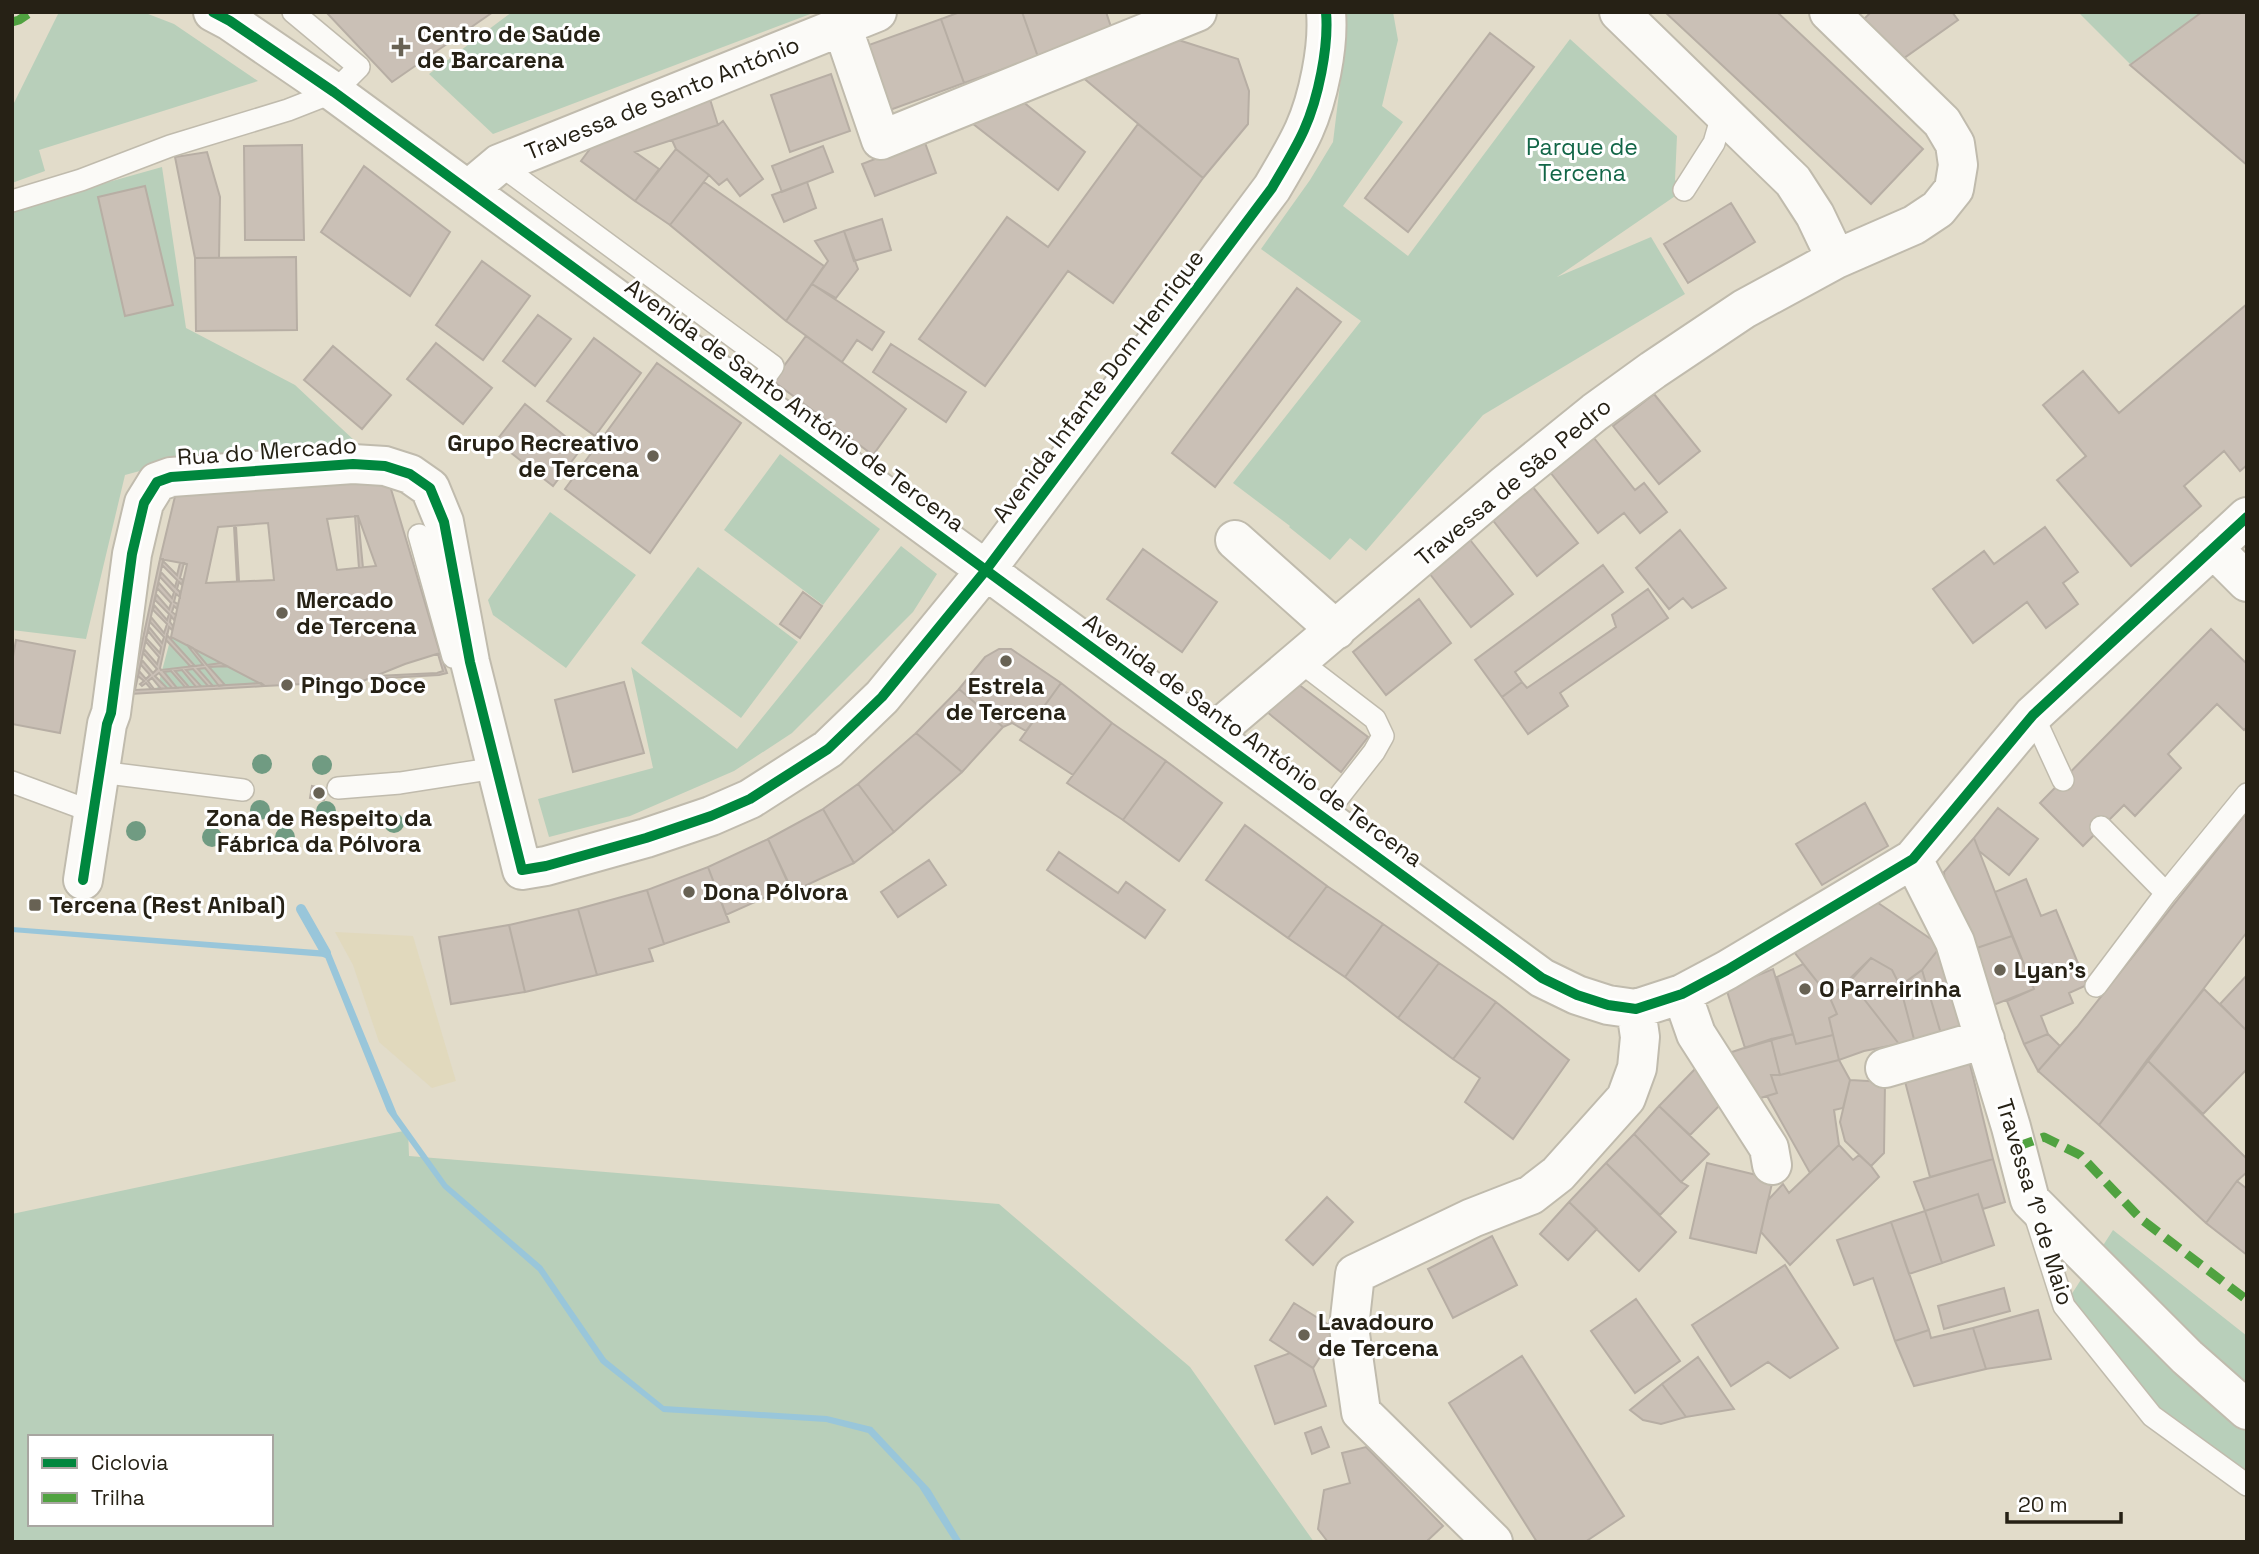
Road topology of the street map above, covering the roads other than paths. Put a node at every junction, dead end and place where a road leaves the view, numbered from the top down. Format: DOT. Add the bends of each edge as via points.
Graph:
graph roads {
  1 [pos="213,12"];
  2 [pos="293,12"];
  3 [pos="1197,12"];
  4 [pos="1326,12"];
  5 [pos="1619,12"];
  6 [pos="1829,12"];
  7 [pos="861,17"];
  8 [pos="334,92"];
  9 [pos="1723,111"];
  10 [pos="499,164"];
  11 [pos="468,190"];
  12 [pos="1684,190"];
  13 [pos="12,201"];
  14 [pos="1836,259"];
  15 [pos="750,398"];
  16 [pos="2247,517"];
  17 [pos="419,535"];
  18 [pos="1235,540"];
  19 [pos="2213,548"];
  20 [pos="147,557"];
  21 [pos="986,570"];
  22 [pos="2247,582"];
  23 [pos="1336,630"];
  24 [pos="1298,660"];
  25 [pos="477,691"];
  26 [pos="111,713"];
  27 [pos="2033,715"];
  28 [pos="1211,735"];
  29 [pos="496,768"];
  30 [pos="100,772"];
  31 [pos="2063,780"];
  32 [pos="12,782"];
  33 [pos="338,788"];
  34 [pos="243,790"];
  35 [pos="2247,794"];
  36 [pos="93,811"];
  37 [pos="1322,817"];
  38 [pos="2101,827"];
  39 [pos="1913,859"];
  40 [pos="522,870"];
  41 [pos="83,880"];
  42 [pos="2166,893"];
  43 [pos="2096,986"];
  44 [pos="1682,995"];
  45 [pos="1636,1009"];
  46 [pos="1985,1039"];
  47 [pos="1885,1068"];
  48 [pos="1772,1165"];
  49 [pos="2030,1200"];
  50 [pos="2247,1410"];
  51 [pos="2247,1485"];
  52 [pos="1493,1542"];
  1 -- 8 [label="street, Avenida de Santo António de Tercena"];
  2 -- 8 [label="lane" via="359,67"];
  3 -- 7 [label="street" via="881,140"];
  4 -- 21 [label="street, Avenida Infante Dom Henrique" via="1316,96 1288,162"];
  5 -- 9 [label="street"];
  6 -- 14 [label="street, Travessa de São Pedro" via="1942,122 1955,144 1958,166 1954,189 1938,209 1914,225"];
  7 -- 10 [label="street, Travessa de Santo António"];
  8 -- 11 [label="street, Avenida de Santo António de Tercena"];
  8 -- 13 [label="lane"];
  9 -- 12 [label="lane" via="1714,143"];
  9 -- 14 [label="street" via="1793,181"];
  10 -- 11 [label="street, Travessa de Santo António"];
  10 -- 15 [label="lane" via="773,366"];
  11 -- 15 [label="street, Avenida de Santo António de Tercena"];
  14 -- 23 [label="street, Travessa de São Pedro" via="1744,309 1595,412"];
  15 -- 21 [label="street, Avenida de Santo António de Tercena"];
  16 -- 19 [label="street, Avenida de Santo António de Tercena"];
  17 -- 25 [label="lane" via="459,677"];
  18 -- 23 [label="street"];
  19 -- 22 [label="street"];
  19 -- 27 [label="street, Avenida de Santo António de Tercena"];
  20 -- 26 [label="lane" via="123,697"];
  21 -- 28 [label="street, Avenida de Santo António de Tercena"];
  21 -- 40 [label="street, Avenida Infante Dom Henrique" via="882,697 828,749 791,774 710,816"];
  23 -- 24 [label="street, Travessa de São Pedro"];
  24 -- 28 [label="street, Travessa de São Pedro"];
  24 -- 37 [label="lane" via="1375,719 1383,736"];
  25 -- 26 [label="street, Rua do Mercado" via="444,522 430,488 410,474 385,466 353,464 171,477 157,482 144,503 132,554"];
  25 -- 29 [label="street, Rua do Mercado"];
  26 -- 30 [label="street, Rua do Mercado"];
  27 -- 31 [label="lane"];
  27 -- 39 [label="street, Avenida de Santo António de Tercena"];
  28 -- 37 [label="street, Avenida de Santo António de Tercena"];
  29 -- 33 [label="lane"];
  29 -- 40 [label="street, Rua do Mercado"];
  30 -- 34 [label="lane"];
  30 -- 36 [label="street, Rua do Mercado"];
  32 -- 36 [label="lane"];
  35 -- 42 [label="lane"];
  36 -- 41 [label="street, Rua do Mercado"];
  37 -- 45 [label="street, Avenida de Santo António de Tercena" via="1542,978 1577,995"];
  38 -- 42 [label="lane"];
  39 -- 44 [label="street, Avenida de Santo António de Tercena"];
  39 -- 46 [label="street, Travessa 1º de Maio" via="1955,942"];
  42 -- 43 [label="lane"];
  44 -- 45 [label="street, Avenida de Santo António de Tercena"];
  44 -- 48 [label="street" via="1696,1034 1769,1148"];
  45 -- 52 [label="street" via="1640,1037 1637,1068 1626,1098 1558,1174 1531,1195 1355,1274 1349,1326 1361,1412"];
  46 -- 47 [label="street"];
  46 -- 49 [label="street, Travessa 1º de Maio"];
  49 -- 50 [label="street" via="2187,1357"];
  49 -- 51 [label="lane, Travessa 1º de Maio" via="2064,1306 2152,1416"];
}
